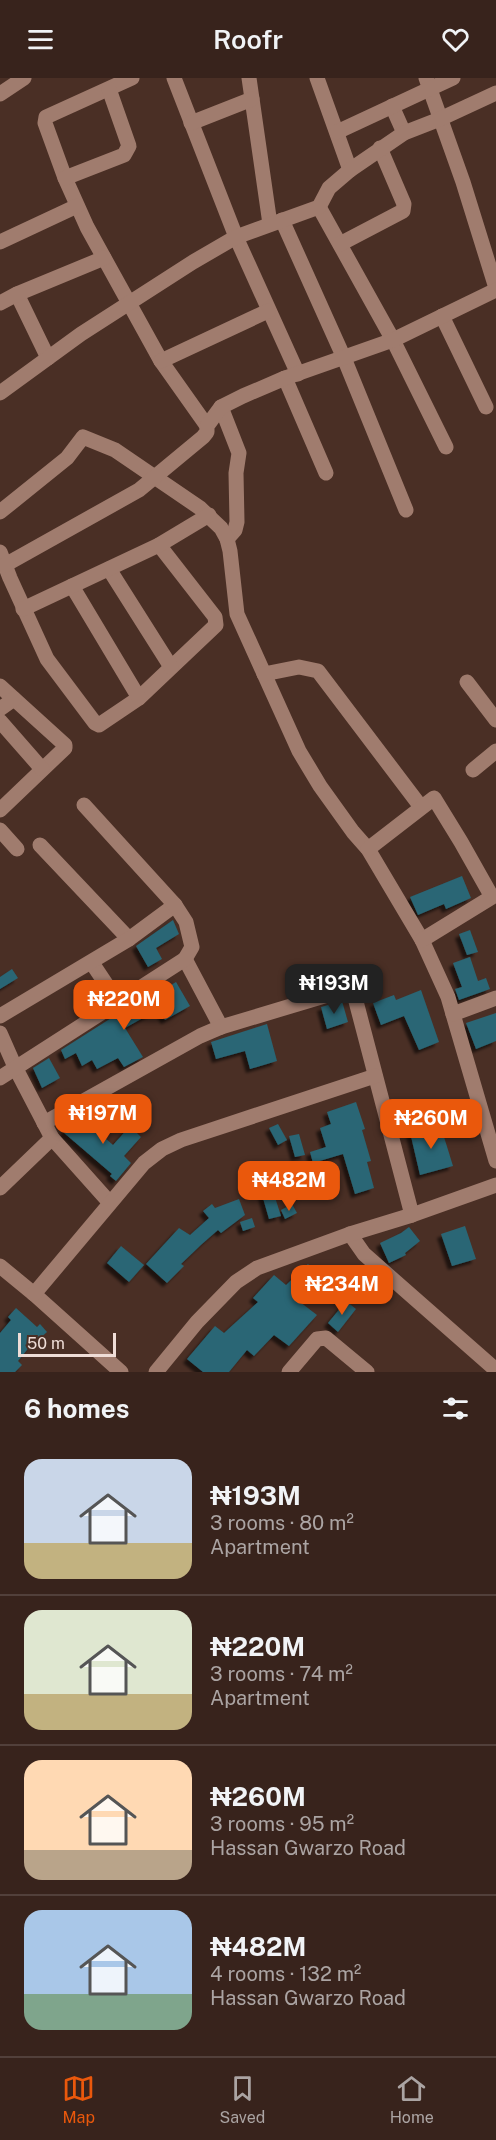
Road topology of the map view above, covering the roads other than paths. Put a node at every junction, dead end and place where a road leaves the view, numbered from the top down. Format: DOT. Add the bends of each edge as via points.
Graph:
graph roads {
  1 [pos="24,78"];
  2 [pos="132,78"];
  3 [pos="174,78"];
  4 [pos="249,78"];
  5 [pos="317,78"];
  6 [pos="453,78"];
  7 [pos="428,83"];
  8 [pos="109,89"];
  9 [pos="496,93"];
  10 [pos="0,94"];
  11 [pos="252,99"];
  12 [pos="392,106"];
  13 [pos="440,119"];
  14 [pos="191,123"];
  15 [pos="337,132"];
  16 [pos="404,133"];
  17 [pos="380,148"];
  18 [pos="350,170"];
  19 [pos="65,178"];
  20 [pos="77,206"];
  21 [pos="319,207"];
  22 [pos="276,222"];
  23 [pos="236,237"];
  24 [pos="0,242"];
  25 [pos="340,244"];
  26 [pos="104,258"];
  27 [pos="496,289"];
  28 [pos="17,294"];
  29 [pos="0,303"];
  30 [pos="129,303"];
  31 [pos="268,311"];
  32 [pos="442,316"];
  33 [pos="393,340"];
  34 [pos="48,358"];
  35 [pos="344,358"];
  36 [pos="161,361"];
  37 [pos="292,376"];
  38 [pos="0,393"];
  39 [pos="221,407"];
  40 [pos="486,407"];
  41 [pos="207,426"];
  42 [pos="446,447"];
  43 [pos="326,473"];
  44 [pos="155,479"];
  45 [pos="406,510"];
  46 [pos="0,512"];
  47 [pos="208,515"];
  48 [pos="227,539"];
  49 [pos="159,545"];
  50 [pos="109,569"];
  51 [pos="4,570"];
  52 [pos="72,586"];
  53 [pos="23,609"];
  54 [pos="171,667"];
  55 [pos="264,674"];
  56 [pos="467,682"];
  57 [pos="0,686"];
  58 [pos="139,698"];
  59 [pos="14,699"];
  60 [pos="0,709"];
  61 [pos="496,720"];
  62 [pos="0,721"];
  63 [pos="496,751"];
  64 [pos="42,769"];
  65 [pos="473,770"];
  66 [pos="84,805"];
  67 [pos="421,807"];
  68 [pos="0,810"];
  69 [pos="0,830"];
  70 [pos="40,845"];
  71 [pos="18,849"];
  72 [pos="368,849"];
  73 [pos="175,905"];
  74 [pos="129,939"];
  75 [pos="422,940"];
  76 [pos="185,958"];
  77 [pos="92,963"];
  78 [pos="496,998"];
  79 [pos="118,1002"];
  80 [pos="453,1014"];
  81 [pos="0,1016"];
  82 [pos="221,1027"];
  83 [pos="0,1033"];
  84 [pos="15,1067"];
  85 [pos="375,1076"];
  86 [pos="0,1078"];
  87 [pos="44,1123"];
  88 [pos="52,1138"];
  89 [pos="496,1161"];
  90 [pos="496,1185"];
  91 [pos="0,1188"];
  92 [pos="110,1203"];
  93 [pos="412,1215"];
  94 [pos="350,1234"];
  95 [pos="0,1266"];
  96 [pos="34,1294"];
  97 [pos="496,1370"];
  98 [pos="121,1372"];
  99 [pos="156,1372"];
  100 [pos="290,1372"];
  101 [pos="367,1372"];
  1 -- 10 [label="street"];
  2 -- 8 [label="street"];
  3 -- 14 [label="street"];
  4 -- 11 [label="street"];
  5 -- 15 [label="street"];
  6 -- 7 [label="street"];
  7 -- 12 [label="street"];
  7 -- 13 [label="street"];
  8 -- 19 [label="street" via="46,117"];
  8 -- 19 [label="street" via="128,150"];
  9 -- 13 [label="street"];
  11 -- 14 [label="street"];
  11 -- 22 [label="street"];
  12 -- 15 [label="street"];
  12 -- 16 [label="street"];
  13 -- 16 [label="street"];
  13 -- 27 [label="street"];
  14 -- 23 [label="street"];
  15 -- 18 [label="street"];
  16 -- 17 [label="street"];
  17 -- 18 [label="street"];
  17 -- 25 [label="street" via="404,204 403,211"];
  18 -- 21 [label="street" via="330,188"];
  19 -- 20 [label="street"];
  20 -- 24 [label="street"];
  20 -- 26 [label="street"];
  21 -- 22 [label="street"];
  21 -- 25 [label="street"];
  22 -- 23 [label="street"];
  22 -- 35 [label="street"];
  23 -- 30 [label="street"];
  23 -- 31 [label="street"];
  25 -- 33 [label="street"];
  26 -- 28 [label="street"];
  26 -- 30 [label="street"];
  27 -- 32 [label="street"];
  28 -- 29 [label="street"];
  28 -- 34 [label="street"];
  30 -- 34 [label="street"];
  30 -- 36 [label="street"];
  31 -- 36 [label="street"];
  31 -- 37 [label="street"];
  32 -- 33 [label="street"];
  32 -- 40 [label="street"];
  33 -- 35 [label="street"];
  33 -- 42 [label="street"];
  34 -- 38 [label="street"];
  35 -- 37 [label="street"];
  35 -- 45 [label="street"];
  36 -- 41 [label="street"];
  37 -- 39 [label="street"];
  37 -- 43 [label="street"];
  39 -- 41 [label="street"];
  39 -- 48 [label="street" via="239,458 237,522"];
  41 -- 44 [label="street" via="203,437"];
  44 -- 46 [label="street" via="116,450 83,437 58,466"];
  44 -- 47 [label="street"];
  44 -- 51 [label="street"];
  47 -- 48 [label="street"];
  47 -- 49 [label="street"];
  48 -- 55 [label="street" via="237,614"];
  49 -- 50 [label="street"];
  49 -- 54 [label="street" via="216,621"];
  50 -- 52 [label="street"];
  50 -- 54 [label="street"];
  51 -- 53 [label="street"];
  52 -- 53 [label="street"];
  52 -- 58 [label="street"];
  53 -- 58 [label="street" via="47,659 95,723 104,723"];
  54 -- 58 [label="street"];
  55 -- 67 [label="street" via="299,667 318,671"];
  55 -- 72 [label="street" via="299,751"];
  56 -- 61 [label="street"];
  57 -- 59 [label="street"];
  59 -- 60 [label="street"];
  59 -- 64 [label="street" via="65,745"];
  62 -- 64 [label="street"];
  63 -- 65 [label="street"];
  64 -- 68 [label="street"];
  66 -- 73 [label="street"];
  67 -- 72 [label="street"];
  67 -- 75 [label="street" via="435,799 492,896"];
  69 -- 71 [label="street"];
  70 -- 74 [label="street"];
  72 -- 75 [label="street"];
  73 -- 74 [label="street"];
  73 -- 76 [label="street" via="190,935 192,947"];
  74 -- 77 [label="street"];
  75 -- 80 [label="street"];
  76 -- 79 [label="street"];
  76 -- 82 [label="street"];
  77 -- 79 [label="street"];
  77 -- 81 [label="street"];
  78 -- 80 [label="street"];
  79 -- 84 [label="street"];
  80 -- 89 [label="street"];
  82 -- 85 [label="street" via="351,988"];
  82 -- 87 [label="street"];
  83 -- 84 [label="street"];
  84 -- 86 [label="street"];
  84 -- 87 [label="street"];
  85 -- 92 [label="street" via="162,1149 144,1163"];
  85 -- 93 [label="street"];
  87 -- 88 [label="street"];
  88 -- 91 [label="street"];
  88 -- 92 [label="street"];
  90 -- 93 [label="street"];
  92 -- 96 [label="street"];
  93 -- 94 [label="street"];
  94 -- 97 [label="street" via="364,1254"];
  94 -- 99 [label="street" via="257,1268 236,1282"];
  95 -- 96 [label="street"];
  96 -- 98 [label="street"];
  100 -- 101 [label="street" via="317,1339 326,1338"];
}
